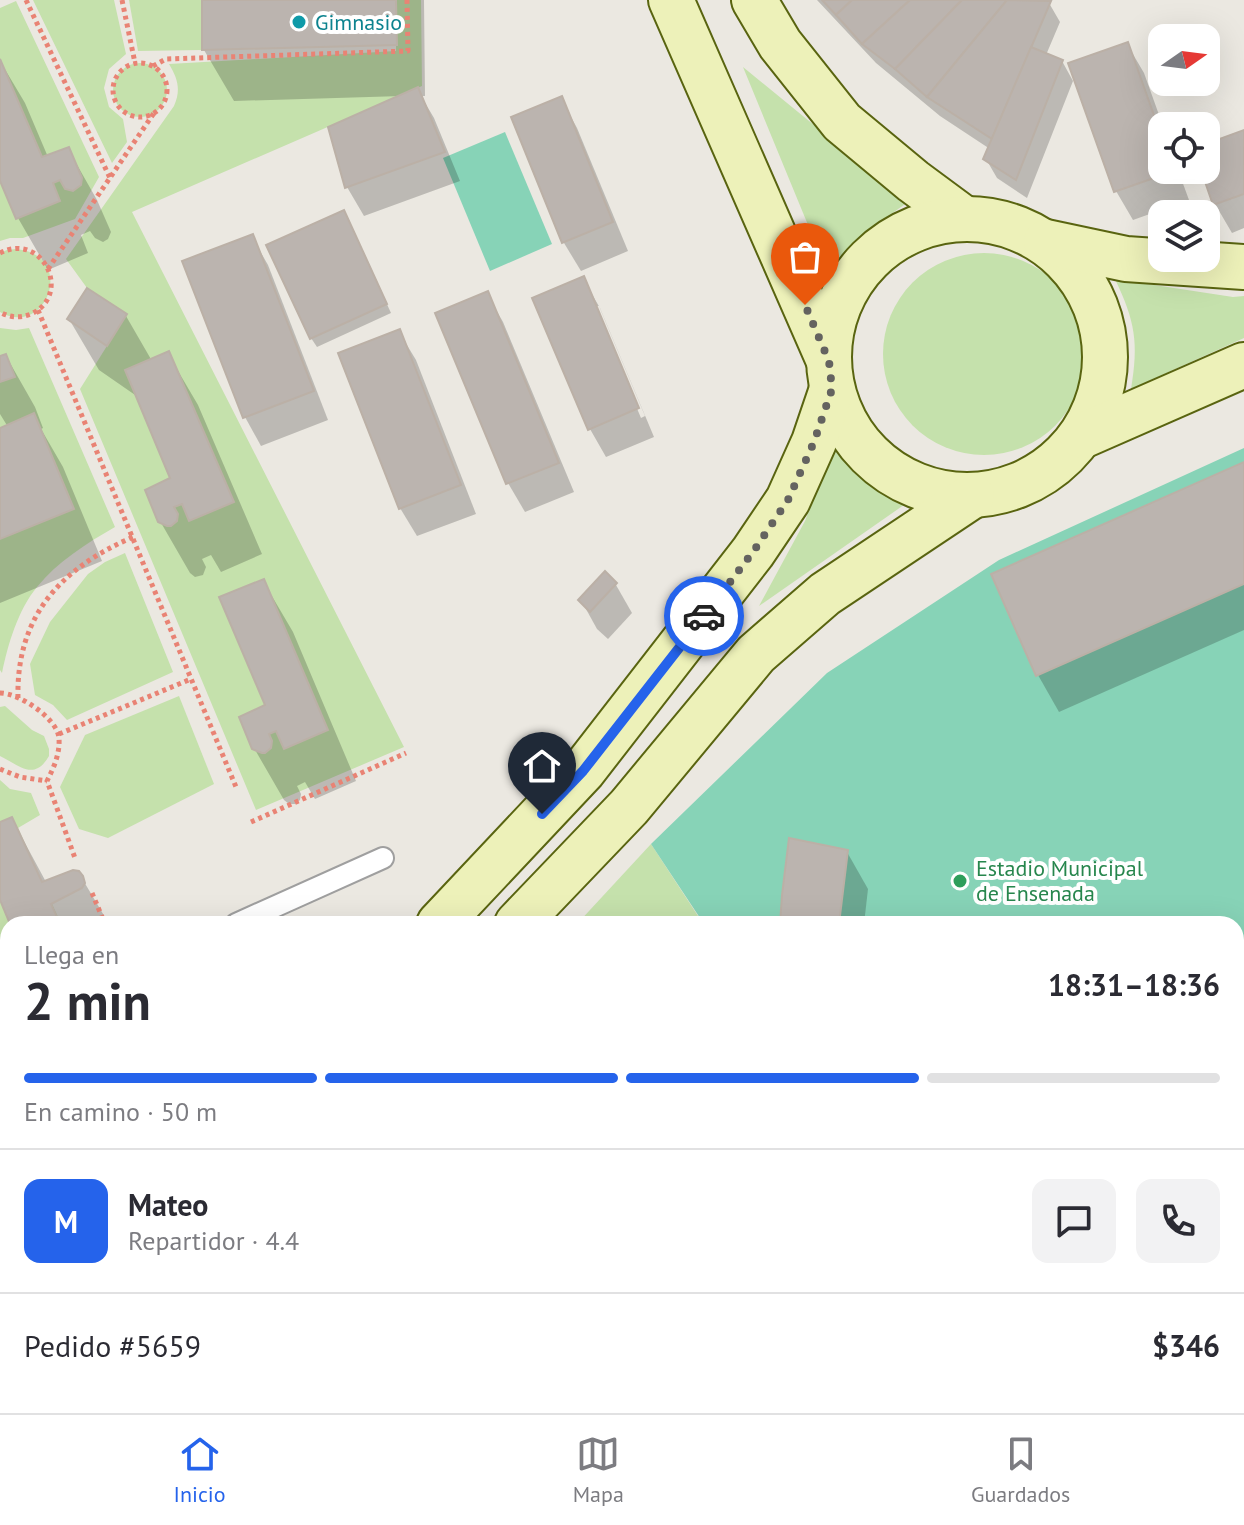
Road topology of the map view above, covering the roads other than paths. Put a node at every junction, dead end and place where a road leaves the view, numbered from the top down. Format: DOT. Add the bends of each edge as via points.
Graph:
graph roads {
  1 [pos="671,0"];
  2 [pos="754,0"];
  3 [pos="963,218"];
  4 [pos="1046,242"];
  5 [pos="1244,267"];
  6 [pos="1244,365"];
  7 [pos="831,375"];
  8 [pos="1082,436"];
  9 [pos="972,496"];
  10 [pos="383,858"];
  11 [pos="254,916"];
  12 [pos="447,916"];
  13 [pos="525,916"];
  1 -- 7 [label="main road"];
  2 -- 3 [label="main road" via="780,44 842,122"];
  3 -- 4 [label="main road" via="1007,224"];
  3 -- 7 [label="main road" via="921,226 883,247 853,279 834,318"];
  4 -- 5 [label="main road" via="1126,259"];
  4 -- 8 [label="main road" via="1077,272 1098,310 1106,353 1101,397"];
  6 -- 8 [label="main road"];
  7 -- 9 [label="main road" via="851,433 883,468 925,490"];
  7 -- 12 [label="main road" via="814,442 788,500 753,552 583,771"];
  8 -- 9 [label="main road" via="1052,468 1014,489"];
  9 -- 13 [label="main road" via="825,594 756,654 629,807"];
  10 -- 11 [label="lane"];
}
